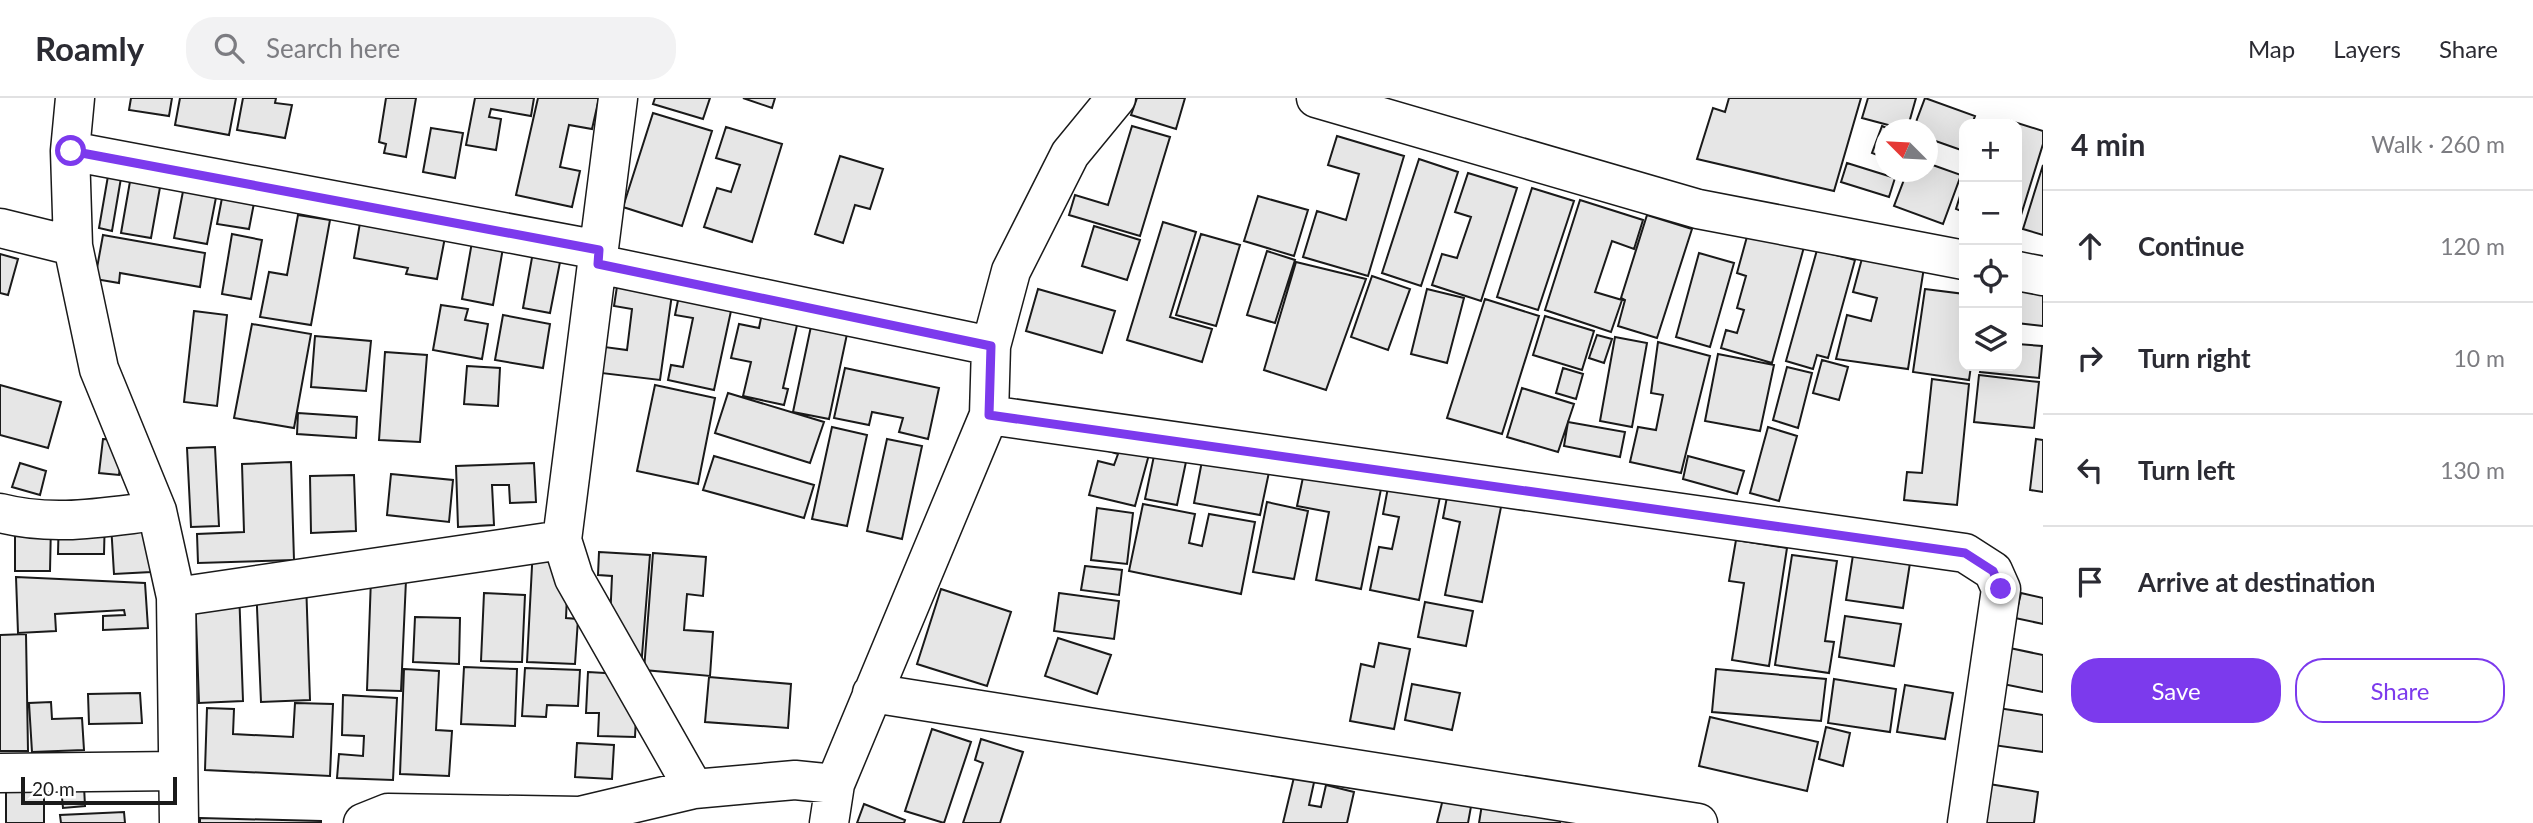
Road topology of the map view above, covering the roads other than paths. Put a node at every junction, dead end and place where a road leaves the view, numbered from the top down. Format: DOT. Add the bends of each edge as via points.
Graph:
graph roads {
  1 [pos="75,98"];
  2 [pos="618,98"];
  3 [pos="1116,98"];
  4 [pos="1316,98"];
  5 [pos="71,151"];
  6 [pos="0,228"];
  7 [pos="73,246"];
  8 [pos="598,257"];
  9 [pos="1959,259"];
  10 [pos="2022,272"];
  11 [pos="2043,276"];
  12 [pos="991,346"];
  13 [pos="989,415"];
  14 [pos="157,511"];
  15 [pos="0,513"];
  16 [pos="562,540"];
  17 [pos="176,597"];
  18 [pos="872,693"];
  19 [pos="178,771"];
  20 [pos="0,773"];
  21 [pos="835,784"];
  22 [pos="694,789"];
  23 [pos="184,822"];
  24 [pos="363,823"];
  25 [pos="829,823"];
  26 [pos="1698,823"];
  27 [pos="1967,823"];
  1 -- 5 [label="street"];
  2 -- 8 [label="street"];
  3 -- 12 [label="street" via="1070,153 1011,271"];
  4 -- 9 [label="street" via="1698,209"];
  5 -- 7 [label="street"];
  5 -- 8 [label="street"];
  6 -- 7 [label="street"];
  7 -- 14 [label="street" via="99,369"];
  8 -- 12 [label="street"];
  8 -- 16 [label="street"];
  10 -- 11 [label="street"];
  12 -- 13 [label="street"];
  13 -- 18 [label="street"];
  13 -- 27 [label="street" via="1965,553 1993,571 2001,589"];
  14 -- 15 [label="street" via="64,522"];
  14 -- 17 [label="street"];
  16 -- 17 [label="street"];
  16 -- 22 [label="street" via="574,578"];
  17 -- 19 [label="street"];
  18 -- 21 [label="street"];
  18 -- 26 [label="street"];
  19 -- 20 [label="street"];
  19 -- 23 [label="street"];
  21 -- 22 [label="street" via="795,780"];
  21 -- 25 [label="street"];
  22 -- 24 [label="street" via="580,816 388,813"];
}
